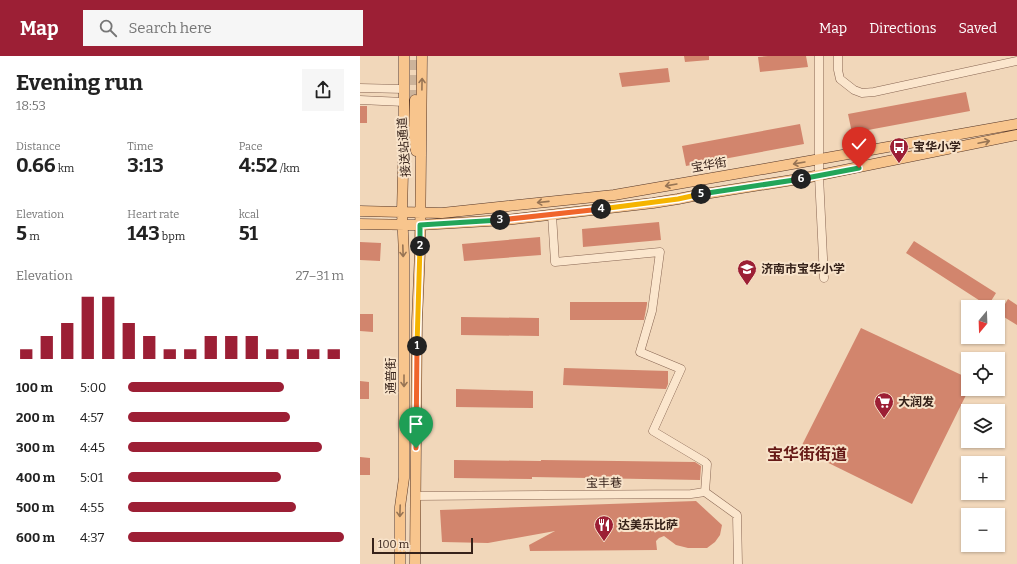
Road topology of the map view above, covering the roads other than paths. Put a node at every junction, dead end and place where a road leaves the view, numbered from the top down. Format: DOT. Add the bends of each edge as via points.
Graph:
graph roads {
  1 [pos="404,56"];
  2 [pos="422,56"];
  3 [pos="819,56"];
  4 [pos="838,56"];
  5 [pos="1017,61"];
  6 [pos="360,88"];
  7 [pos="404,90"];
  8 [pos="360,100"];
  9 [pos="410,101"];
  10 [pos="1017,124"];
  11 [pos="1017,135"];
  12 [pos="819,159"];
  13 [pos="819,176"];
  14 [pos="421,193"];
  15 [pos="360,211"];
  16 [pos="402,212"];
  17 [pos="420,213"];
  18 [pos="552,215"];
  19 [pos="360,224"];
  20 [pos="402,224"];
  21 [pos="420,225"];
  22 [pos="824,278"];
  23 [pos="705,492"];
  24 [pos="415,496"];
  25 [pos="400,564"];
  26 [pos="414,564"];
  27 [pos="738,564"];
  1 -- 7 [label="main road"];
  14 -- 2 [label="main road, one-way"];
  3 -- 12 [label="street"];
  4 -- 5 [label="street" via="840,79 862,93"];
  6 -- 7 [label="street"];
  7 -- 9 [label="main road"];
  8 -- 9 [label="street"];
  9 -- 14 [label="main road, 接送站通道"];
  9 -- 16 [label="main road, 通普街"];
  10 -- 12 [label="main road, 宝华街"];
  13 -- 11 [label="main road, one-way"];
  12 -- 13 [label="street"];
  12 -- 17 [label="main road, 宝华街, one-way" via="614,195 442,213"];
  13 -- 18 [label="main road" via="678,199"];
  13 -- 22 [label="street"];
  14 -- 17 [label="main road"];
  15 -- 16 [label="main road, 宝华街"];
  16 -- 17 [label="main road, 宝华街"];
  16 -- 20 [label="main road, 通普街"];
  17 -- 21 [label="main road"];
  18 -- 21 [label="main road"];
  18 -- 23 [label="street" via="555,262 660,252 652,311 640,352 681,370 653,431 706,462"];
  19 -- 20 [label="main road"];
  20 -- 21 [label="main road"];
  20 -- 25 [label="main road, 通普街, one-way" via="404,478 400,507"];
  21 -- 24 [label="main road"];
  23 -- 24 [label="street, 宝丰巷"];
  23 -- 27 [label="street" via="737,515"];
  24 -- 26 [label="main road"];
}
